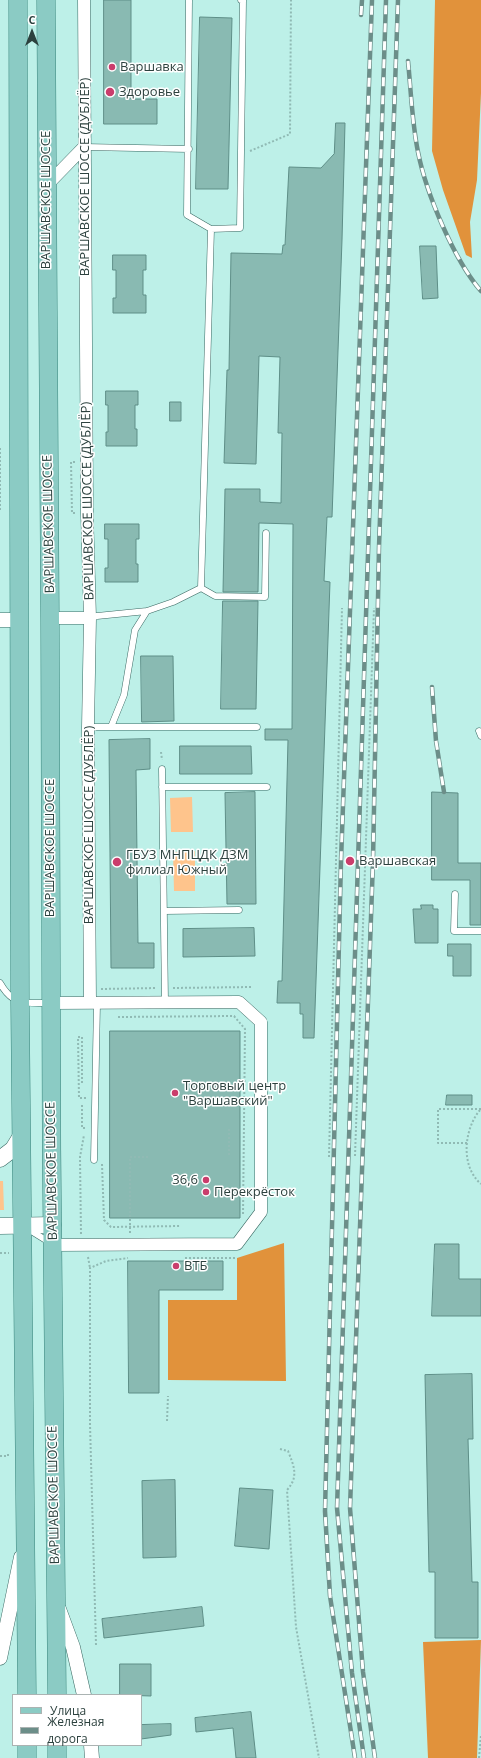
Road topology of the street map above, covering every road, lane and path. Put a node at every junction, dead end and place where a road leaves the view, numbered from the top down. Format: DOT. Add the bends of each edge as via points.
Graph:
graph roads {
  1 [pos="18,0"];
  2 [pos="46,0"];
  3 [pos="84,0"];
  4 [pos="189,0"];
  5 [pos="241,0"];
  6 [pos="291,0"];
  7 [pos="84,147"];
  8 [pos="189,149"];
  9 [pos="241,154"];
  10 [pos="46,186"];
  11 [pos="211,229"];
  12 [pos="0,448"];
  13 [pos="71,462"];
  14 [pos="0,510"];
  15 [pos="72,513"];
  16 [pos="266,533"];
  17 [pos="201,588"];
  18 [pos="342,608"];
  19 [pos="374,608"];
  20 [pos="147,611"];
  21 [pos="50,618"];
  22 [pos="90,618"];
  23 [pos="0,620"];
  24 [pos="18,620"];
  25 [pos="88,727"];
  26 [pos="111,727"];
  27 [pos="257,727"];
  28 [pos="162,769"];
  29 [pos="162,787"];
  30 [pos="267,787"];
  31 [pos="455,894"];
  32 [pos="239,910"];
  33 [pos="164,911"];
  34 [pos="481,930"];
  35 [pos="0,983"];
  36 [pos="20,1003"];
  37 [pos="50,1003"];
  38 [pos="94,1003"];
  39 [pos="165,1003"];
  40 [pos="118,1017"];
  41 [pos="82,1082"];
  42 [pos="86,1105"];
  43 [pos="82,1106"];
  44 [pos="481,1109"];
  45 [pos="94,1127"];
  46 [pos="86,1128"];
  47 [pos="229,1129"];
  48 [pos="21,1136"];
  49 [pos="467,1143"];
  50 [pos="355,1156"];
  51 [pos="149,1157"];
  52 [pos="229,1157"];
  53 [pos="329,1157"];
  54 [pos="102,1158"];
  55 [pos="0,1159"];
  56 [pos="94,1160"];
  57 [pos="481,1184"];
  58 [pos="243,1217"];
  59 [pos="21,1225"];
  60 [pos="53,1225"];
  61 [pos="0,1226"];
  62 [pos="180,1226"];
  63 [pos="130,1227"];
  64 [pos="81,1232"];
  65 [pos="53,1245"];
  66 [pos="130,1258"];
  67 [pos="184,1258"];
  68 [pos="237,1258"];
  69 [pos="168,1396"];
  70 [pos="167,1421"];
  71 [pos="280,1449"];
  72 [pos="8,1450"];
  73 [pos="0,1456"];
  74 [pos="25,1535"];
  75 [pos="55,1600"];
  76 [pos="96,1645"];
  77 [pos="0,1658"];
  78 [pos="27,1694"];
  79 [pos="57,1694"];
  80 [pos="84,1694"];
  81 [pos="481,1735"];
  82 [pos="27,1746"];
  83 [pos="57,1746"];
  84 [pos="91,1746"];
  85 [pos="28,1758"];
  86 [pos="57,1758"];
  87 [pos="92,1758"];
  88 [pos="319,1758"];
  89 [pos="479,1758"];
  1 -- 24 [label="main road, ВАРШАВСКОЕ ШОССЕ"];
  2 -- 10 [label="main road, ВАРШАВСКОЕ ШОССЕ"];
  3 -- 7 [label="street, ВАРШАВСКОЕ ШОССЕ (ДУБЛЁР)"];
  4 -- 8 [label="lane"];
  5 -- 9 [label="lane"];
  6 -- 9 [label="path" via="290,134"];
  7 -- 8 [label="lane"];
  7 -- 10 [label="street"];
  7 -- 22 [label="street, ВАРШАВСКОЕ ШОССЕ (ДУБЛЁР)" via="86,506"];
  8 -- 11 [label="lane" via="187,214"];
  9 -- 11 [label="lane" via="240,228"];
  10 -- 21 [label="main road, ВАРШАВСКОЕ ШОССЕ"];
  11 -- 17 [label="lane"];
  12 -- 14 [label="path"];
  13 -- 15 [label="path"];
  16 -- 17 [label="lane" via="264,597 215,596"];
  17 -- 20 [label="lane"];
  18 -- 53 [label="path"];
  19 -- 50 [label="path"];
  20 -- 22 [label="lane"];
  20 -- 26 [label="lane" via="135,630 124,695"];
  21 -- 22 [label="street"];
  21 -- 37 [label="main road, ВАРШАВСКОЕ ШОССЕ"];
  22 -- 25 [label="street, ВАРШАВСКОЕ ШОССЕ (ДУБЛЁР)"];
  23 -- 24 [label="street"];
  24 -- 36 [label="main road, ВАРШАВСКОЕ ШОССЕ"];
  25 -- 26 [label="lane"];
  25 -- 38 [label="street, ВАРШАВСКОЕ ШОССЕ (ДУБЛЁР)"];
  26 -- 27 [label="lane"];
  28 -- 29 [label="lane"];
  29 -- 30 [label="lane"];
  29 -- 33 [label="lane"];
  31 -- 34 [label="lane" via="454,931"];
  32 -- 33 [label="lane"];
  33 -- 39 [label="lane"];
  35 -- 36 [label="lane" via="6,993"];
  36 -- 37 [label="lane"];
  36 -- 48 [label="main road, ВАРШАВСКОЕ ШОССЕ"];
  37 -- 38 [label="street"];
  37 -- 60 [label="main road, ВАРШАВСКОЕ ШОССЕ"];
  38 -- 39 [label="street"];
  38 -- 45 [label="lane"];
  39 -- 65 [label="street" via="239,1002 261,1022 261,1212 237,1244"];
  40 -- 58 [label="path" via="234,1016 245,1029"];
  41 -- 42 [label="path" via="82,1037 78,1037 79,1098 86,1098"];
  43 -- 46 [label="path" via="82,1128"];
  44 -- 49 [label="path" via="471,1125"];
  44 -- 49 [label="path" via="438,1109 438,1143"];
  45 -- 46 [label="path"];
  45 -- 56 [label="lane"];
  46 -- 64 [label="path" via="80,1157"];
  47 -- 52 [label="path"];
  48 -- 55 [label="main road" via="13,1149"];
  48 -- 59 [label="main road, ВАРШАВСКОЕ ШОССЕ"];
  49 -- 57 [label="path" via="472,1172"];
  51 -- 63 [label="path" via="130,1157"];
  54 -- 63 [label="path" via="104,1220 111,1227"];
  59 -- 60 [label="main road"];
  59 -- 61 [label="main road"];
  59 -- 65 [label="lane"];
  59 -- 74 [label="main road, ВАРШАВСКОЕ ШОССЕ"];
  60 -- 65 [label="main road, ВАРШАВСКОЕ ШОССЕ"];
  62 -- 63 [label="path"];
  65 -- 75 [label="main road, ВАРШАВСКОЕ ШОССЕ"];
  66 -- 76 [label="path" via="106,1261 90,1268 90,1424"];
  67 -- 68 [label="path"];
  69 -- 70 [label="path"];
  71 -- 88 [label="path" via="288,1451 294,1473 294,1483 287,1490 296,1627"];
  72 -- 73 [label="path" via="8,1456"];
  74 -- 77 [label="street"];
  74 -- 78 [label="main road, ВАРШАВСКОЕ ШОССЕ"];
  75 -- 79 [label="main road, ВАРШАВСКОЕ ШОССЕ"];
  75 -- 80 [label="street" via="72,1647"];
  81 -- 89 [label="path"];
  82 -- 85 [label="main road"];
  83 -- 86 [label="main road"];
  84 -- 87 [label="street"];
}
